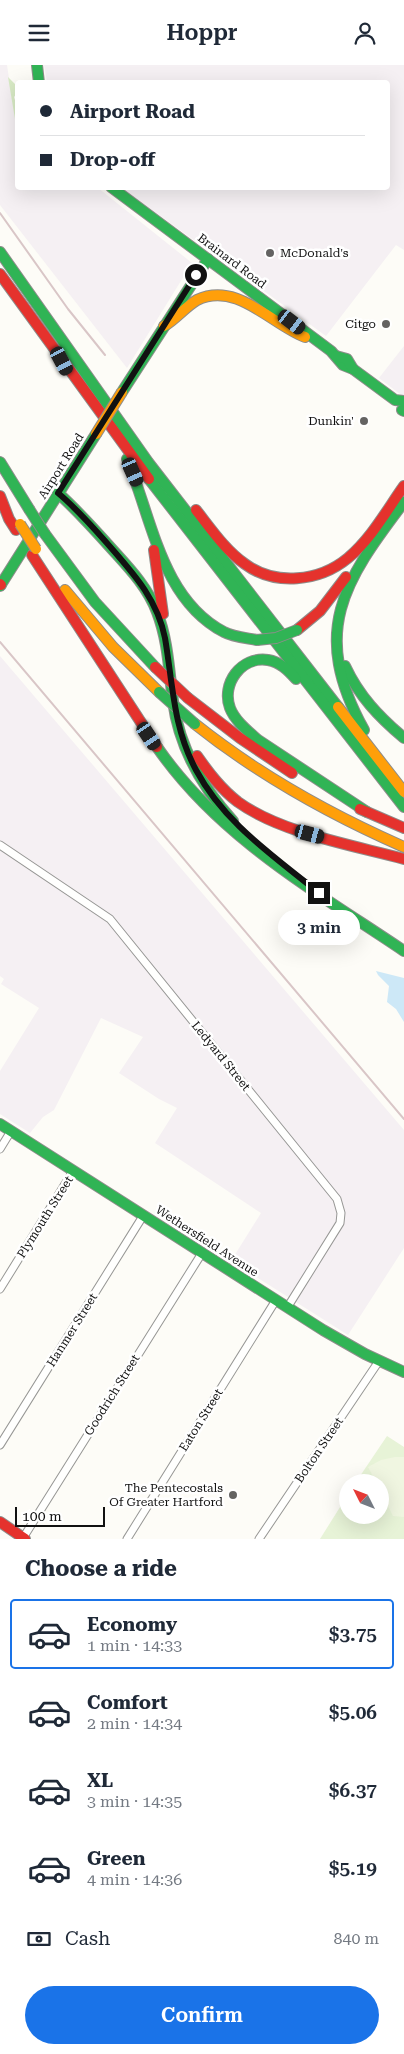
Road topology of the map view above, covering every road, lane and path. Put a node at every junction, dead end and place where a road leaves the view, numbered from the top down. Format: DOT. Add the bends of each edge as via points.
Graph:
graph roads {
  1 [pos="37,65"];
  2 [pos="39,80"];
  3 [pos="115,190"];
  4 [pos="0,252"];
  5 [pos="208,259"];
  6 [pos="0,273"];
  7 [pos="164,326"];
  8 [pos="319,343"];
  9 [pos="62,361"];
  10 [pos="402,407"];
  11 [pos="122,427"];
  12 [pos="0,463"];
  13 [pos="404,486"];
  14 [pos="58,493"];
  15 [pos="0,495"];
  16 [pos="404,502"];
  17 [pos="151,527"];
  18 [pos="372,546"];
  19 [pos="34,552"];
  20 [pos="0,585"];
  21 [pos="337,634"];
  22 [pos="165,637"];
  23 [pos="172,688"];
  24 [pos="404,737"];
  25 [pos="394,786"];
  26 [pos="404,792"];
  27 [pos="404,807"];
  28 [pos="368,812"];
  29 [pos="400,826"];
  30 [pos="0,845"];
  31 [pos="404,847"];
  32 [pos="404,859"];
  33 [pos="319,893"];
  34 [pos="404,951"];
  35 [pos="0,1124"];
  36 [pos="11,1131"];
  37 [pos="0,1149"];
  38 [pos="73,1171"];
  39 [pos="143,1215"];
  40 [pos="202,1253"];
  41 [pos="0,1289"];
  42 [pos="276,1300"];
  43 [pos="287,1307"];
  44 [pos="379,1361"];
  45 [pos="404,1373"];
  46 [pos="0,1445"];
  47 [pos="0,1522"];
  48 [pos="24,1538"];
  49 [pos="127,1539"];
  50 [pos="259,1539"];
  1 -- 2 [label="main road"];
  3 -- 5 [label="main road, Brainard Road"];
  4 -- 11 [label="main road"];
  5 -- 7 [label="main road, Airport Road"];
  5 -- 8 [label="main road, Brainard Road"];
  6 -- 9 [label="main road"];
  7 -- 8 [label="main road" via="198,301 225,295 243,301 287,329"];
  7 -- 14 [label="main road, Airport Road, bridge"];
  8 -- 10 [label="main road, Brainard Road" via="336,356 338,362 353,369"];
  9 -- 17 [label="main road" via="127,459"];
  9 -- 25 [label="main road" via="138,465"];
  11 -- 13 [label="main road" via="148,452 236,556 256,570 279,577 312,576 347,559"];
  11 -- 25 [label="main road"];
  12 -- 28 [label="main road, bridge" via="91,597 155,667 188,697 273,761 327,793"];
  14 -- 20 [label="main road, Airport Road"];
  14 -- 22 [label="main road" via="80,513 143,585 157,610"];
  15 -- 19 [label="main road, bridge"];
  16 -- 18 [label="main road"];
  17 -- 18 [label="main road, bridge" via="171,577 189,606 225,633 257,640 276,638 297,630 320,611"];
  17 -- 22 [label="main road"];
  18 -- 21 [label="main road" via="346,591 339,612"];
  19 -- 31 [label="main road, bridge" via="101,634 195,724 288,790"];
  19 -- 33 [label="main road" via="149,736 183,781 243,840"];
  21 -- 24 [label="main road" via="344,664 357,691"];
  21 -- 25 [label="main road" via="338,665 350,703 384,759"];
  22 -- 23 [label="main road"];
  23 -- 32 [label="main road" via="183,728 196,754 216,783 239,803 281,825"];
  23 -- 33 [label="main road" via="184,744 215,800 253,841"];
  25 -- 26 [label="main road"];
  25 -- 27 [label="main road"];
  25 -- 28 [label="main road" via="372,770 283,666 256,660 238,669 230,679 228,697 230,709 242,725 266,746"];
  28 -- 29 [label="main road"];
  30 -- 43 [label="street, Ledyard Street" via="110,919 337,1199 342,1213 340,1223"];
  33 -- 34 [label="main road"];
  35 -- 36 [label="main road, Wethersfield Avenue"];
  36 -- 37 [label="street"];
  36 -- 38 [label="main road, Wethersfield Avenue"];
  38 -- 39 [label="main road, Wethersfield Avenue"];
  38 -- 41 [label="street, Plymouth Street"];
  39 -- 40 [label="main road, Wethersfield Avenue"];
  39 -- 46 [label="street, Hanmer Street"];
  40 -- 42 [label="main road, Wethersfield Avenue"];
  40 -- 48 [label="street, Goodrich Street"];
  42 -- 43 [label="main road, Wethersfield Avenue"];
  42 -- 49 [label="street, Eaton Street"];
  43 -- 44 [label="main road, Wethersfield Avenue"];
  44 -- 45 [label="main road, Wethersfield Avenue"];
  44 -- 50 [label="street, Bolton Street"];
  47 -- 48 [label="main road"];
}
